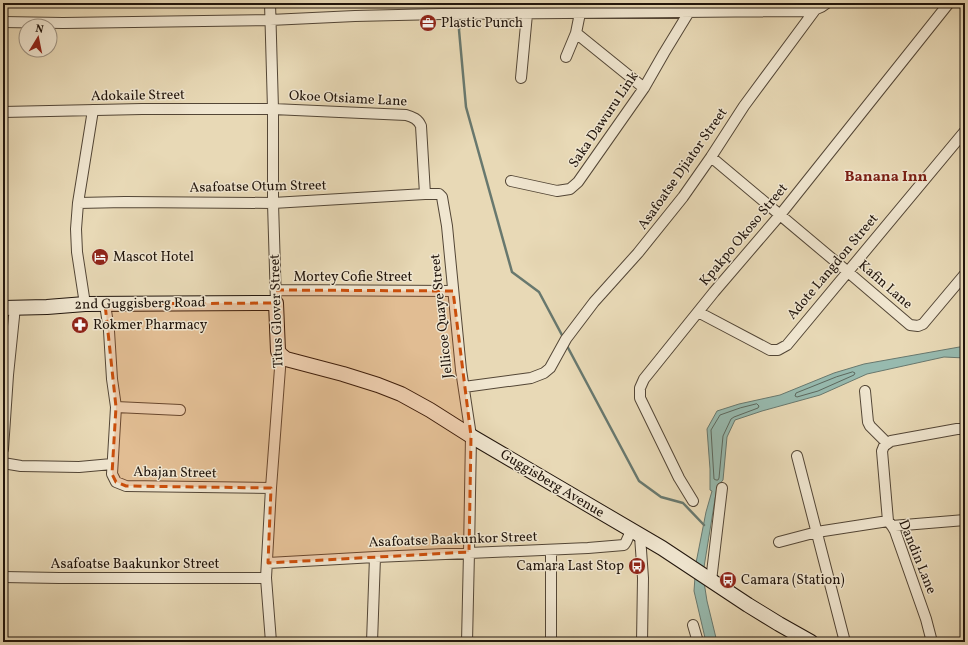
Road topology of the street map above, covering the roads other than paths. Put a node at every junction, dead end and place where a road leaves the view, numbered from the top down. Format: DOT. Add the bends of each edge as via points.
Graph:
graph roads {
  1 [pos="270,3"];
  2 [pos="828,3"];
  3 [pos="949,3"];
  4 [pos="711,7"];
  5 [pos="548,8"];
  6 [pos="607,8"];
  7 [pos="816,10"];
  8 [pos="689,12"];
  9 [pos="580,13"];
  10 [pos="528,14"];
  11 [pos="270,20"];
  12 [pos="3,22"];
  13 [pos="576,33"];
  14 [pos="566,57"];
  15 [pos="521,78"];
  16 [pos="644,88"];
  17 [pos="273,109"];
  18 [pos="93,110"];
  19 [pos="3,112"];
  20 [pos="965,131"];
  21 [pos="711,157"];
  22 [pos="511,181"];
  23 [pos="425,194"];
  24 [pos="439,194"];
  25 [pos="78,203"];
  26 [pos="273,203"];
  27 [pos="780,215"];
  28 [pos="848,272"];
  29 [pos="965,274"];
  30 [pos="453,291"];
  31 [pos="276,296"];
  32 [pos="85,304"];
  33 [pos="105,304"];
  34 [pos="9,308"];
  35 [pos="698,312"];
  36 [pos="281,355"];
  37 [pos="464,387"];
  38 [pos="865,391"];
  39 [pos="116,407"];
  40 [pos="180,410"];
  41 [pos="965,429"];
  42 [pos="471,436"];
  43 [pos="887,443"];
  44 [pos="3,449"];
  45 [pos="797,456"];
  46 [pos="3,463"];
  47 [pos="112,464"];
  48 [pos="271,488"];
  49 [pos="722,488"];
  50 [pos="693,501"];
  51 [pos="965,520"];
  52 [pos="890,523"];
  53 [pos="817,532"];
  54 [pos="636,533"];
  55 [pos="779,542"];
  56 [pos="552,550"];
  57 [pos="470,552"];
  58 [pos="375,556"];
  59 [pos="268,563"];
  60 [pos="3,577"];
  61 [pos="266,578"];
  62 [pos="708,578"];
  63 [pos="694,625"];
  64 [pos="271,642"];
  65 [pos="372,642"];
  66 [pos="466,642"];
  67 [pos="550,642"];
  68 [pos="642,642"];
  69 [pos="698,642"];
  70 [pos="811,642"];
  71 [pos="845,642"];
  72 [pos="932,642"];
  1 -- 11 [label="street, Titus Glover Street"];
  2 -- 7 [label="street"];
  3 -- 27 [label="street, Kpakpo Okoso Street"];
  4 -- 7 [label="street"];
  4 -- 8 [label="street"];
  5 -- 9 [label="street"];
  5 -- 10 [label="street"];
  6 -- 8 [label="street"];
  6 -- 9 [label="street"];
  7 -- 21 [label="street, Asafoatse Djiator Street" via="744,106"];
  8 -- 16 [label="street, Saka Dawuru Link"];
  9 -- 13 [label="street"];
  10 -- 11 [label="street" via="355,16"];
  10 -- 15 [label="street"];
  11 -- 12 [label="street"];
  11 -- 17 [label="street, Titus Glover Street"];
  13 -- 14 [label="street"];
  13 -- 16 [label="street"];
  16 -- 22 [label="street, Saka Dawuru Link" via="578,182 570,189 557,191"];
  17 -- 18 [label="street, Adokaile Street"];
  17 -- 23 [label="street, Okoe Otsiame Lane" via="413,117 421,126"];
  17 -- 26 [label="street, Titus Glover Street"];
  18 -- 19 [label="street, Adokaile Street"];
  18 -- 25 [label="street"];
  20 -- 28 [label="street, Adote Langdon Street"];
  21 -- 27 [label="street, Kafin Lane"];
  21 -- 37 [label="street, Asafoatse Djiator Street" via="655,233 594,302 566,339 550,368 531,378"];
  23 -- 24 [label="street, Asafoatse Otum Street"];
  23 -- 26 [label="street, Asafoatse Otum Street"];
  24 -- 30 [label="street, Jellicoe Quaye Street" via="442,197 447,226"];
  25 -- 26 [label="street, Asafoatse Otum Street"];
  25 -- 32 [label="street" via="76,240"];
  26 -- 31 [label="street, Titus Glover Street"];
  27 -- 28 [label="street, Kafin Lane"];
  27 -- 35 [label="street, Kpakpo Okoso Street"];
  28 -- 29 [label="street, Kafin Lane" via="910,325 918,326 923,324"];
  28 -- 35 [label="street, Adote Langdon Street" via="787,345 778,350 770,350"];
  30 -- 31 [label="street, Mortey Cofie Street"];
  30 -- 37 [label="street, Jellicoe Quaye Street"];
  31 -- 33 [label="main road, 2nd Guggisberg Road"];
  31 -- 36 [label="main road, Titus Glover Street" via="278,351"];
  32 -- 33 [label="main road, 2nd Guggisberg Road"];
  32 -- 34 [label="main road, 2nd Guggisberg Road"];
  33 -- 39 [label="street, Abajan Street"];
  34 -- 44 [label="street"];
  35 -- 50 [label="street, Kpakpo Okoso Street" via="644,379 640,388 640,398"];
  36 -- 42 [label="main road, Guggisberg Avenue" via="286,359 388,388"];
  36 -- 48 [label="street, Titus Glover Street"];
  37 -- 42 [label="street, Jellicoe Quaye Street"];
  38 -- 43 [label="street" via="868,422"];
  39 -- 40 [label="street"];
  39 -- 47 [label="street, Abajan Street"];
  41 -- 43 [label="street"];
  42 -- 54 [label="main road, Guggisberg Avenue"];
  42 -- 57 [label="street, Jellicoe Quaye Street"];
  43 -- 52 [label="street, Dandin Lane" via="882,451"];
  45 -- 53 [label="street"];
  46 -- 47 [label="street" via="21,466 79,467"];
  47 -- 48 [label="street, Abajan Street" via="112,474 116,482 126,486"];
  48 -- 59 [label="street, Titus Glover Street"];
  49 -- 62 [label="street"];
  51 -- 52 [label="street"];
  52 -- 53 [label="street"];
  52 -- 72 [label="street, Dandin Lane" via="895,531"];
  53 -- 55 [label="street"];
  53 -- 71 [label="street"];
  54 -- 56 [label="street, Asafoatse Baakunkor Street" via="624,545"];
  54 -- 62 [label="main road, Guggisberg Avenue"];
  54 -- 68 [label="street" via="643,578"];
  56 -- 57 [label="street, Asafoatse Baakunkor Street"];
  56 -- 67 [label="street"];
  57 -- 58 [label="street, Asafoatse Baakunkor Street"];
  57 -- 66 [label="street, Jellicoe Quaye Street"];
  58 -- 59 [label="street, Asafoatse Baakunkor Street"];
  58 -- 65 [label="street"];
  59 -- 61 [label="street, Titus Glover Street"];
  60 -- 61 [label="street, Asafoatse Baakunkor Street"];
  61 -- 64 [label="street, Titus Glover Street"];
  62 -- 70 [label="main road, Guggisberg Avenue"];
  63 -- 69 [label="street"];
}
